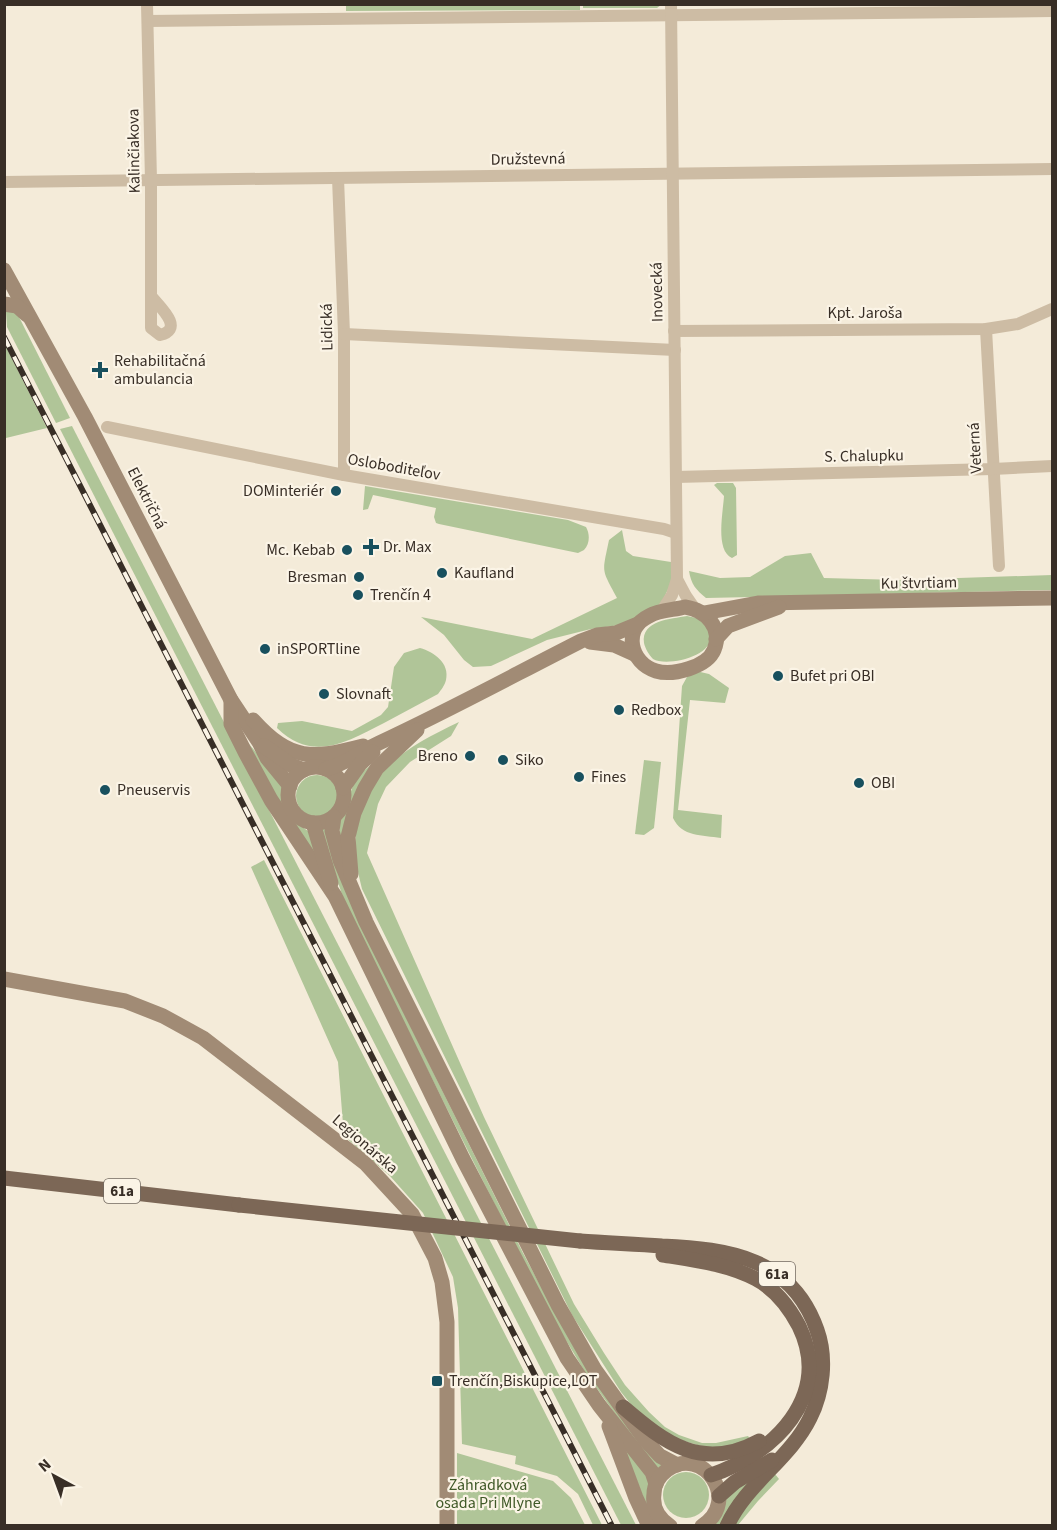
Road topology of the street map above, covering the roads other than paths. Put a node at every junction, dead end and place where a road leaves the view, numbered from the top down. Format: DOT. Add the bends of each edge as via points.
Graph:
graph roads {
  1 [pos="147,4"];
  2 [pos="671,10"];
  3 [pos="1053,11"];
  4 [pos="148,21"];
  5 [pos="1053,169"];
  6 [pos="673,174"];
  7 [pos="338,178"];
  8 [pos="151,181"];
  9 [pos="4,182"];
  10 [pos="4,270"];
  11 [pos="151,296"];
  12 [pos="4,304"];
  13 [pos="1053,309"];
  14 [pos="30,317"];
  15 [pos="986,329"];
  16 [pos="674,331"];
  17 [pos="344,334"];
  18 [pos="675,350"];
  19 [pos="106,427"];
  20 [pos="1053,466"];
  21 [pos="993,469"];
  22 [pos="344,475"];
  23 [pos="676,477"];
  24 [pos="676,533"];
  25 [pos="999,566"];
  26 [pos="678,579"];
  27 [pos="1053,598"];
  28 [pos="787,603"];
  29 [pos="700,611"];
  30 [pos="660,612"];
  31 [pos="638,624"];
  32 [pos="716,639"];
  33 [pos="581,641"];
  34 [pos="634,654"];
  35 [pos="231,700"];
  36 [pos="426,721"];
  37 [pos="383,741"];
  38 [pos="259,742"];
  39 [pos="326,769"];
  40 [pos="304,770"];
  41 [pos="290,786"];
  42 [pos="343,788"];
  43 [pos="334,817"];
  44 [pos="313,823"];
  45 [pos="351,884"];
  46 [pos="335,896"];
  47 [pos="4,979"];
  48 [pos="4,1178"];
  49 [pos="580,1241"];
  50 [pos="804,1336"];
  51 [pos="599,1404"];
  52 [pos="623,1407"];
  53 [pos="785,1452"];
  54 [pos="677,1465"];
  55 [pos="711,1475"];
  56 [pos="656,1484"];
  57 [pos="719,1496"];
  58 [pos="705,1525"];
  59 [pos="447,1526"];
  60 [pos="649,1526"];
  61 [pos="670,1526"];
  62 [pos="727,1526"];
  1 -- 4 [label="street, Kalinčiakova"];
  2 -- 3 [label="street"];
  2 -- 4 [label="street"];
  2 -- 6 [label="street, Inovecká"];
  4 -- 8 [label="street, Kalinčiakova"];
  5 -- 6 [label="street, Družstevná"];
  6 -- 7 [label="street, Družstevná"];
  6 -- 16 [label="street, Inovecká"];
  7 -- 8 [label="street, Družstevná"];
  7 -- 17 [label="street, Lidická"];
  8 -- 9 [label="street, Družstevná"];
  8 -- 11 [label="street, Kalinčiakova"];
  10 -- 14 [label="main road, Električná"];
  12 -- 14 [label="main road" via="17,306"];
  13 -- 15 [label="street, Kpt. Jaroša" via="1018,324"];
  14 -- 35 [label="main road, Električná"];
  15 -- 16 [label="street, Kpt. Jaroša"];
  15 -- 21 [label="street, Veterná"];
  16 -- 18 [label="street, Inovecká"];
  17 -- 18 [label="street"];
  17 -- 22 [label="street, Lidická"];
  18 -- 23 [label="street, Inovecká"];
  19 -- 22 [label="street, Osloboditeľov"];
  20 -- 21 [label="street, S. Chalupku"];
  21 -- 23 [label="street, S. Chalupku"];
  21 -- 25 [label="street, Veterná"];
  22 -- 24 [label="street, Osloboditeľov"];
  23 -- 24 [label="street, Inovecká"];
  24 -- 26 [label="street, Inovecká"];
  26 -- 29 [label="street, Inovecká"];
  26 -- 30 [label="street, Inovecká"];
  27 -- 28 [label="main road, Ku štvrtiam"];
  28 -- 29 [label="main road, Ku štvrtiam"];
  28 -- 32 [label="main road, Ku štvrtiam" via="728,626"];
  29 -- 30 [label="main road, Ku štvrtiam" via="685,607"];
  29 -- 32 [label="main road" via="710,620"];
  30 -- 31 [label="main road, Ku štvrtiam"];
  31 -- 33 [label="main road, Ku štvrtiam"];
  31 -- 34 [label="main road" via="631,640"];
  32 -- 34 [label="main road, Ku štvrtiam" via="707,660 681,670 650,669"];
  33 -- 34 [label="main road, Ku štvrtiam" via="614,645"];
  33 -- 36 [label="main road, Ku štvrtiam"];
  35 -- 37 [label="main road" via="282,746 307,756 333,754"];
  35 -- 38 [label="main road, Električná"];
  35 -- 46 [label="main road" via="231,723 250,762"];
  36 -- 37 [label="main road, Ku štvrtiam"];
  36 -- 45 [label="main road, Ku štvrtiam" via="377,768 365,788 348,837"];
  37 -- 39 [label="main road, Ku štvrtiam" via="343,764"];
  37 -- 42 [label="main road, Ku štvrtiam"];
  38 -- 40 [label="main road, Električná"];
  38 -- 41 [label="main road, Električná"];
  39 -- 40 [label="main road"];
  39 -- 42 [label="main road" via="340,780"];
  40 -- 41 [label="main road"];
  41 -- 44 [label="main road" via="293,810 298,817"];
  42 -- 43 [label="main road" via="343,804"];
  43 -- 44 [label="main road"];
  43 -- 45 [label="main road" via="332,831"];
  44 -- 46 [label="main road"];
  45 -- 52 [label="main road" via="366,922 552,1294 595,1370"];
  46 -- 51 [label="main road" via="468,1170 567,1358"];
  47 -- 59 [label="main road, Legionárska" via="125,1001 203,1038 364,1163 412,1214 435,1258 447,1322"];
  48 -- 49 [label="main road, 61a, bridge"];
  49 -- 50 [label="main road, 61a" via="733,1268 775,1293 787,1305"];
  49 -- 53 [label="main road, 61a" via="731,1253 772,1269 789,1283 813,1318 820,1337 822,1382 810,1418"];
  50 -- 52 [label="main road" via="805,1361 791,1405 775,1429 747,1448 712,1455 673,1445"];
  50 -- 55 [label="main road, 61a" via="808,1379 788,1425 762,1449"];
  51 -- 56 [label="main road" via="652,1472"];
  51 -- 60 [label="main road"];
  52 -- 54 [label="main road" via="646,1441 660,1456"];
  53 -- 57 [label="main road, 61a"];
  53 -- 62 [label="main road, 61a" via="745,1497"];
  54 -- 55 [label="main road" via="695,1465"];
  54 -- 56 [label="main road" via="664,1472"];
  55 -- 57 [label="main road"];
  56 -- 61 [label="main road" via="655,1507"];
  57 -- 58 [label="main road" via="716,1511"];
}
